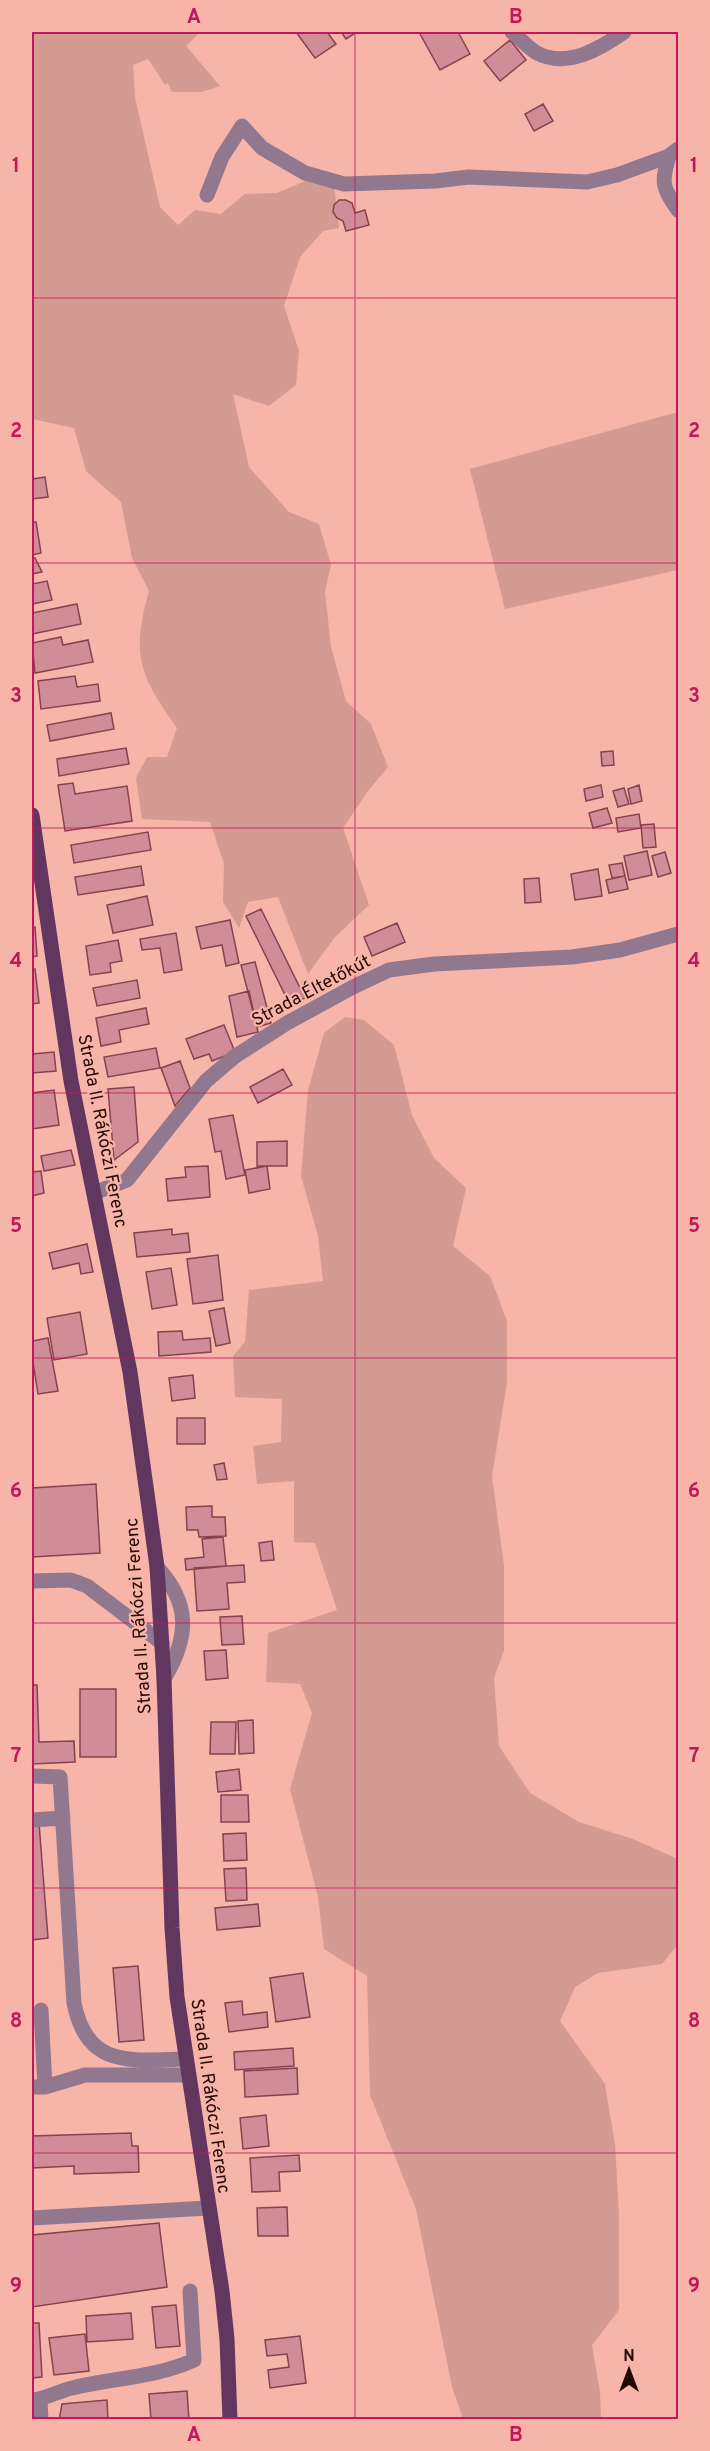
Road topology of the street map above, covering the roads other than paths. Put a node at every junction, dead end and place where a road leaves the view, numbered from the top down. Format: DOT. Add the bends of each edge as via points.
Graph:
graph roads {
  1 [pos="512,32"];
  2 [pos="624,32"];
  3 [pos="674,152"];
  4 [pos="207,195"];
  5 [pos="678,210"];
  6 [pos="32,815"];
  7 [pos="678,934"];
  8 [pos="94,1193"];
  9 [pos="157,1567"];
  10 [pos="32,1581"];
  11 [pos="162,1643"];
  12 [pos="164,1679"];
  13 [pos="32,1776"];
  14 [pos="63,1818"];
  15 [pos="32,1820"];
  16 [pos="40,2010"];
  17 [pos="185,2059"];
  18 [pos="188,2075"];
  19 [pos="38,2087"];
  20 [pos="207,2208"];
  21 [pos="32,2218"];
  22 [pos="190,2291"];
  23 [pos="36,2399"];
  24 [pos="41,2420"];
  25 [pos="230,2420"];
  1 -- 2 [label="street" via="537,53 552,58 586,54"];
  3 -- 4 [label="street" via="617,175 587,182 469,177 344,184 305,173 262,148 242,126 222,157"];
  3 -- 5 [label="street" via="663,173 663,185"];
  6 -- 8 [label="main road, Strada II. Rákóczi Ferenc" via="71,1081"];
  7 -- 8 [label="street, Strada Éltetőkút" via="620,950 572,957 389,970 343,992 243,1051 206,1082 127,1180"];
  8 -- 9 [label="main road, Strada II. Rákóczi Ferenc" via="130,1372"];
  9 -- 11 [label="main road, Strada II. Rákóczi Ferenc"];
  9 -- 12 [label="street" via="177,1595 183,1630 178,1657"];
  10 -- 11 [label="street" via="71,1581 87,1586"];
  11 -- 12 [label="main road, Strada II. Rákóczi Ferenc"];
  12 -- 17 [label="main road, Strada II. Rákóczi Ferenc" via="172,1928"];
  13 -- 14 [label="street" via="60,1777"];
  14 -- 15 [label="street"];
  14 -- 17 [label="street" via="74,2003 82,2032 92,2044 126,2060"];
  16 -- 19 [label="street"];
  17 -- 18 [label="main road, Strada II. Rákóczi Ferenc"];
  18 -- 19 [label="street" via="85,2075"];
  18 -- 20 [label="main road, Strada II. Rákóczi Ferenc"];
  20 -- 21 [label="street"];
  20 -- 25 [label="main road, Strada II. Rákóczi Ferenc" via="222,2291"];
  22 -- 23 [label="street" via="194,2360"];
  23 -- 24 [label="street"];
}
